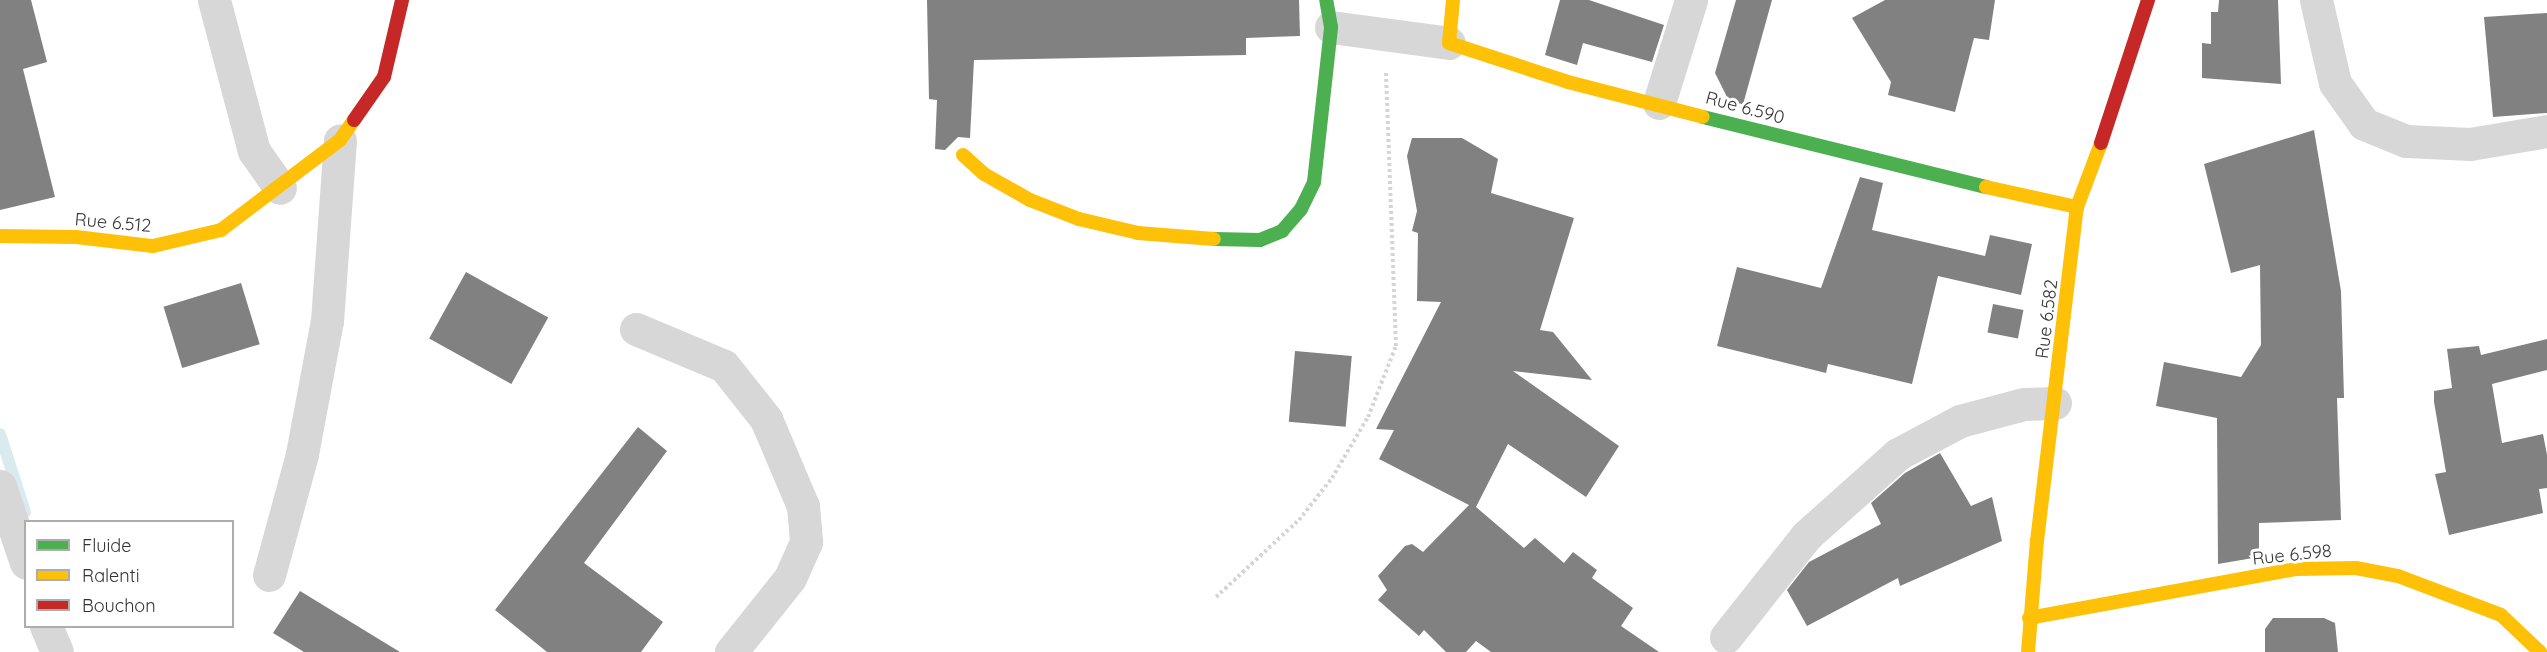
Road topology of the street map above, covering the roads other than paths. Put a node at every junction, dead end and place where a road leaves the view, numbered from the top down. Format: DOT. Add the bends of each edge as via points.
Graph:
graph roads {
  1 [pos="214,0"];
  2 [pos="402,0"];
  3 [pos="1453,0"];
  4 [pos="1691,0"];
  5 [pos="2148,0"];
  6 [pos="2316,0"];
  7 [pos="1328,14"];
  8 [pos="1449,43"];
  9 [pos="1659,103"];
  10 [pos="2547,131"];
  11 [pos="340,140"];
  12 [pos="963,155"];
  13 [pos="280,188"];
  14 [pos="2077,207"];
  15 [pos="0,236"];
  16 [pos="636,328"];
  17 [pos="2055,403"];
  18 [pos="0,486"];
  19 [pos="24,556"];
  20 [pos="269,575"];
  21 [pos="2029,618"];
  22 [pos="46,628"];
  23 [pos="1726,637"];
  24 [pos="57,652"];
  25 [pos="731,652"];
  26 [pos="2028,652"];
  27 [pos="2540,652"];
  1 -- 13 [label="street" via="254,151"];
  2 -- 11 [label="street, Rue 6.512" via="384,76"];
  3 -- 8 [label="street"];
  4 -- 9 [label="street"];
  5 -- 14 [label="street, Rue 6.582"];
  6 -- 10 [label="street" via="2335,83 2364,124 2406,141 2469,144"];
  7 -- 8 [label="street" via="1386,33"];
  7 -- 12 [label="street" via="1314,182 1301,209 1282,231 1260,240 1138,233 1079,219 1030,200 984,174"];
  8 -- 9 [label="street, Rue 6.590" via="1568,82"];
  9 -- 14 [label="street, Rue 6.590" via="1871,161"];
  11 -- 13 [label="street, Rue 6.512"];
  11 -- 20 [label="street" via="327,321 302,454"];
  13 -- 15 [label="street, Rue 6.512" via="220,230 177,243 153,246 76,237"];
  14 -- 17 [label="street, Rue 6.582"];
  16 -- 25 [label="street" via="724,366 766,419 803,506 806,542 790,578"];
  17 -- 21 [label="street, Rue 6.582"];
  17 -- 23 [label="street" via="2024,404 1960,421 1898,454 1806,536"];
  18 -- 19 [label="street"];
  21 -- 26 [label="street, Rue 6.582"];
  21 -- 27 [label="street, Rue 6.598" via="2297,569 2356,568 2398,576 2502,615"];
  22 -- 24 [label="street"];
}
